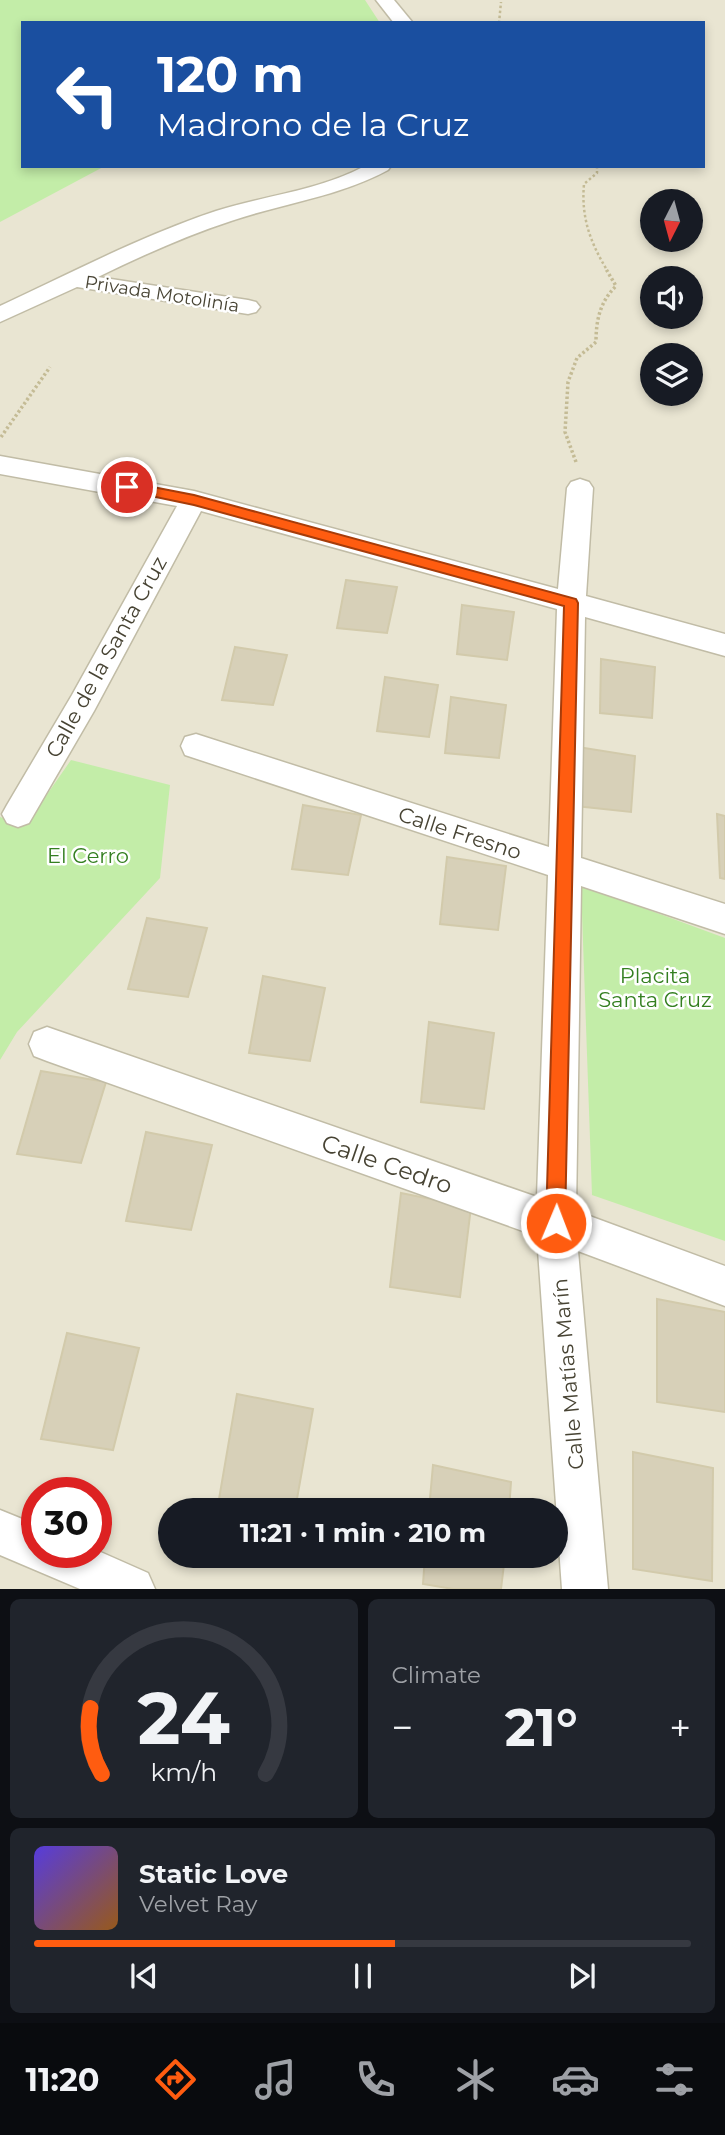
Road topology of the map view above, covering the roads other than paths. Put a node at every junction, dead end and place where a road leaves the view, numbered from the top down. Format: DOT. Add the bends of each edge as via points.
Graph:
graph roads {
  1 [pos="386,0"];
  2 [pos="402,21"];
  3 [pos="377,168"];
  4 [pos="75,280"];
  5 [pos="248,307"];
  6 [pos="0,315"];
  7 [pos="0,465"];
  8 [pos="580,488"];
  9 [pos="194,500"];
  10 [pos="571,603"];
  11 [pos="725,645"];
  12 [pos="196,746"];
  13 [pos="18,814"];
  14 [pos="565,867"];
  15 [pos="725,919"];
  16 [pos="47,1044"];
  17 [pos="556,1223"];
  18 [pos="725,1286"];
  19 [pos="0,1532"];
  20 [pos="21,1541"];
  21 [pos="84,1568"];
  22 [pos="132,1589"];
  23 [pos="584,1589"];
  1 -- 2 [label="street"];
  3 -- 4 [label="street" via="336,187 192,228"];
  4 -- 5 [label="street, Privada Motolinía"];
  4 -- 6 [label="street"];
  7 -- 9 [label="street"];
  8 -- 10 [label="street, Calle Matías Marín"];
  9 -- 10 [label="street"];
  9 -- 13 [label="street, Calle de la Santa Cruz"];
  10 -- 11 [label="street"];
  10 -- 14 [label="street, Calle Matías Marín"];
  12 -- 14 [label="street, Calle Fresno"];
  14 -- 15 [label="street, Calle Fresno"];
  14 -- 17 [label="street, Calle Matías Marín"];
  16 -- 17 [label="street, Calle Cedro"];
  17 -- 18 [label="street, Calle Cedro"];
  17 -- 23 [label="street, Calle Matías Marín"];
  19 -- 20 [label="street"];
  21 -- 22 [label="street"];
}
